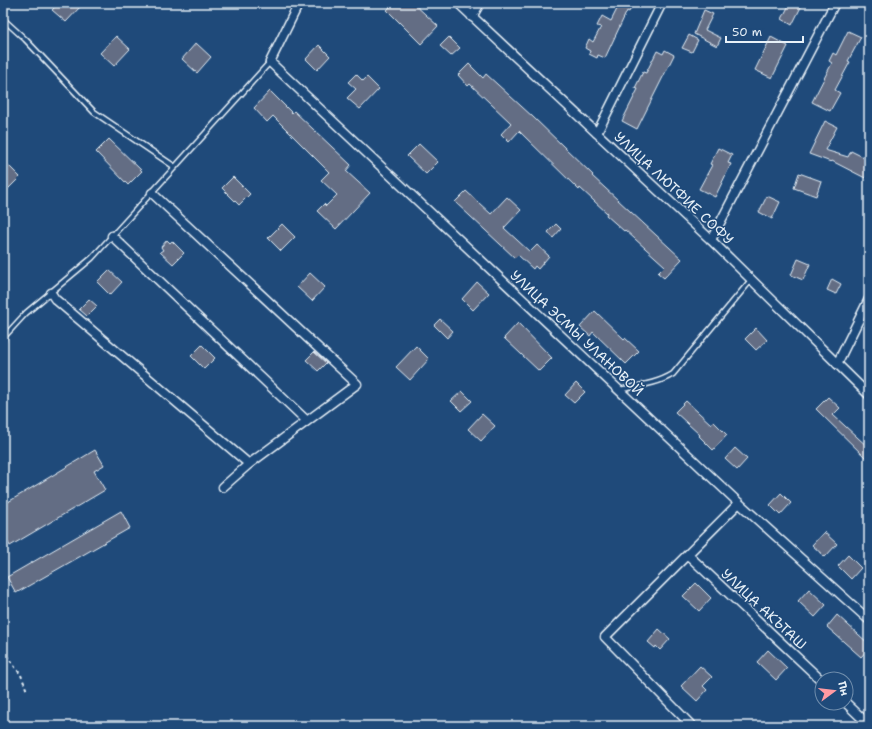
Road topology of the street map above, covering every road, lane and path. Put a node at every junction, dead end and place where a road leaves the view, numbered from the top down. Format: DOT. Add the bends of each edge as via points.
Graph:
graph roads {
  1 [pos="300,3"];
  2 [pos="458,3"];
  3 [pos="480,3"];
  4 [pos="662,3"];
  5 [pos="835,3"];
  6 [pos="472,17"];
  7 [pos="3,19"];
  8 [pos="270,62"];
  9 [pos="597,133"];
  10 [pos="175,167"];
  11 [pos="152,193"];
  12 [pos="112,236"];
  13 [pos="710,240"];
  14 [pos="752,280"];
  15 [pos="51,292"];
  16 [pos="869,299"];
  17 [pos="3,341"];
  18 [pos="837,364"];
  19 [pos="619,390"];
  20 [pos="869,395"];
  21 [pos="307,420"];
  22 [pos="249,464"];
  23 [pos="223,487"];
  24 [pos="739,503"];
  25 [pos="688,555"];
  26 [pos="869,620"];
  27 [pos="3,651"];
  28 [pos="814,673"];
  29 [pos="27,691"];
  30 [pos="854,711"];
  31 [pos="869,725"];
  32 [pos="692,726"];
  1 -- 8 [label="street"];
  2 -- 6 [label="street, УЛИЦА ЛЮТФИЕ СОФУ"];
  3 -- 6 [label="street"];
  4 -- 9 [label="street"];
  5 -- 13 [label="street"];
  6 -- 9 [label="street, УЛИЦА ЛЮТФИЕ СОФУ"];
  7 -- 10 [label="lane" via="94,112"];
  8 -- 10 [label="lane"];
  8 -- 19 [label="street, УЛИЦА ЭСМЫ УЛАНОВОЙ"];
  9 -- 13 [label="street, УЛИЦА ЛЮТФИЕ СОФУ"];
  10 -- 11 [label="lane"];
  11 -- 12 [label="lane"];
  11 -- 21 [label="street" via="357,384"];
  12 -- 15 [label="lane" via="92,258"];
  12 -- 21 [label="street"];
  13 -- 14 [label="street, УЛИЦА ЛЮТФИЕ СОФУ"];
  14 -- 18 [label="street, УЛИЦА ЛЮТФИЕ СОФУ"];
  14 -- 19 [label="lane" via="673,374 657,382"];
  15 -- 17 [label="lane" via="26,314"];
  15 -- 22 [label="street" via="55,299"];
  16 -- 18 [label="street"];
  18 -- 20 [label="street, УЛИЦА ЛЮТФИЕ СОФУ"];
  19 -- 24 [label="street, УЛИЦА ЭСМЫ УЛАНОВОЙ"];
  21 -- 22 [label="street"];
  22 -- 23 [label="street"];
  24 -- 25 [label="street"];
  24 -- 26 [label="street, УЛИЦА ЭСМЫ УЛАНОВОЙ"];
  25 -- 28 [label="street, УЛИЦА АКЪТАШ"];
  25 -- 32 [label="street" via="605,637"];
  27 -- 29 [label="path" via="21,675"];
  30 -- 31 [label="street"];
}
